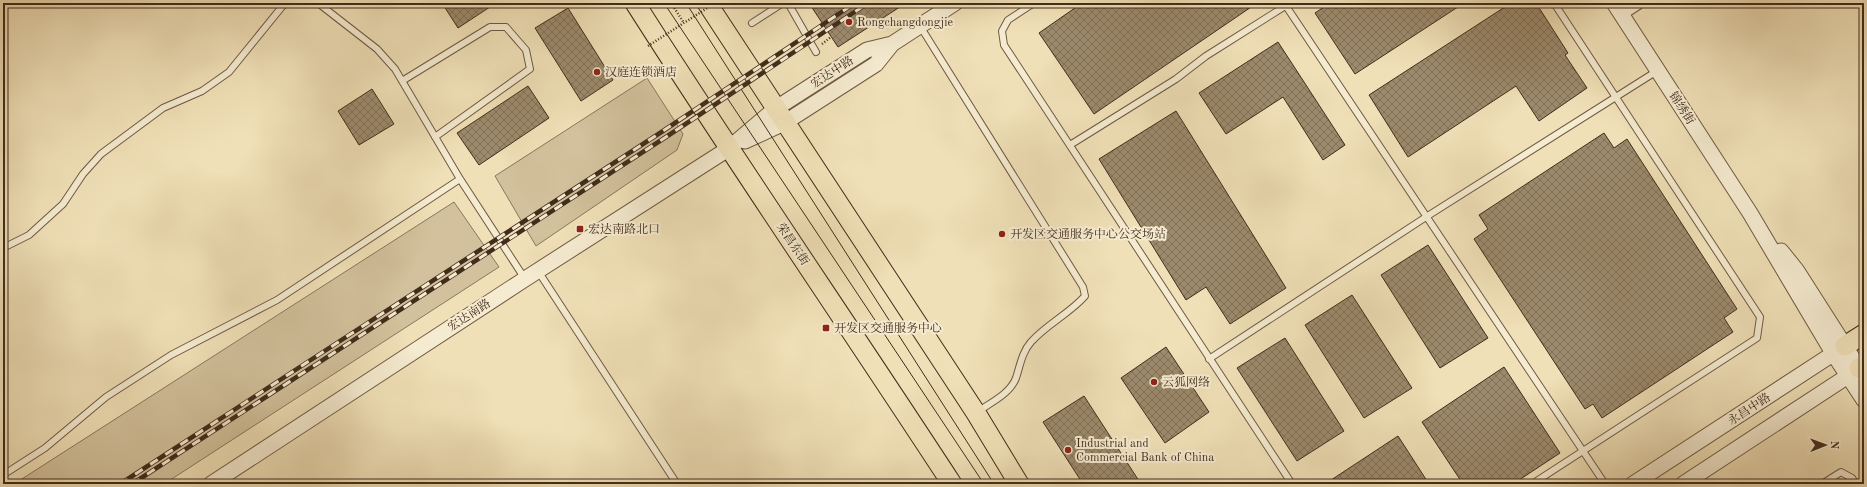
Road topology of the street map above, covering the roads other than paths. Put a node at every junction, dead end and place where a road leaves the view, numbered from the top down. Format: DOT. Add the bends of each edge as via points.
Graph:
graph roads {
  1 [pos="285,3"];
  2 [pos="318,3"];
  3 [pos="635,3"];
  4 [pos="707,3"];
  5 [pos="783,3"];
  6 [pos="788,3"];
  7 [pos="955,3"];
  8 [pos="1034,3"];
  9 [pos="1554,3"];
  10 [pos="1638,3"];
  11 [pos="1286,4"];
  12 [pos="1618,9"];
  13 [pos="752,23"];
  14 [pos="920,26"];
  15 [pos="816,50"];
  16 [pos="1657,71"];
  17 [pos="402,81"];
  18 [pos="1614,97"];
  19 [pos="780,116"];
  20 [pos="435,137"];
  21 [pos="1070,145"];
  22 [pos="728,149"];
  23 [pos="460,179"];
  24 [pos="1426,217"];
  25 [pos="3,248"];
  26 [pos="531,275"];
  27 [pos="1864,334"];
  28 [pos="1839,350"];
  29 [pos="1209,359"];
  30 [pos="1859,371"];
  31 [pos="1864,400"];
  32 [pos="976,413"];
  33 [pos="1583,451"];
  34 [pos="3,475"];
  35 [pos="211,484"];
  36 [pos="677,484"];
  37 [pos="952,484"];
  38 [pos="1019,484"];
  39 [pos="1292,484"];
  40 [pos="1532,484"];
  41 [pos="1605,484"];
  42 [pos="1633,484"];
  43 [pos="1683,484"];
  44 [pos="1822,484"];
  45 [pos="1856,484"];
  1 -- 25 [label="lane" via="229,72 202,91 163,108 101,154 83,174 63,204 29,234"];
  2 -- 17 [label="lane" via="377,49"];
  3 -- 22 [label="main road, 荣昌东街"];
  4 -- 19 [label="main road"];
  5 -- 13 [label="lane"];
  6 -- 15 [label="lane"];
  7 -- 14 [label="street, 宏达中路"];
  8 -- 21 [label="lane" via="1008,20 1002,31 1004,45"];
  9 -- 18 [label="lane"];
  10 -- 12 [label="street"];
  11 -- 21 [label="lane" via="1206,56 1176,79"];
  11 -- 24 [label="lane"];
  12 -- 16 [label="street, 锦绣街"];
  14 -- 19 [label="street, 宏达中路" via="892,44 876,64"];
  14 -- 32 [label="lane" via="1083,287 1084,296 1078,304 1050,324 1030,343 1015,380 1004,394"];
  16 -- 18 [label="lane"];
  16 -- 28 [label="street, 锦绣街" via="1750,213 1797,271"];
  17 -- 20 [label="lane"];
  17 -- 20 [label="lane" via="490,27 506,27 526,50 530,69"];
  18 -- 24 [label="lane"];
  18 -- 33 [label="lane" via="1760,317 1757,338"];
  19 -- 22 [label="street, 宏达中路"];
  19 -- 32 [label="main road"];
  20 -- 23 [label="lane"];
  21 -- 29 [label="lane"];
  22 -- 26 [label="street, 宏达南路"];
  22 -- 37 [label="main road, 荣昌东街"];
  23 -- 26 [label="lane"];
  23 -- 34 [label="lane" via="277,300 171,355 106,397 45,448"];
  24 -- 29 [label="lane"];
  24 -- 33 [label="lane"];
  26 -- 35 [label="street, 宏达南路"];
  26 -- 36 [label="lane"];
  27 -- 28 [label="main road, 永昌中路"];
  28 -- 30 [label="street, 锦绣街"];
  28 -- 42 [label="street, 永昌中路"];
  29 -- 39 [label="lane"];
  30 -- 31 [label="street, 锦绣街"];
  30 -- 43 [label="street"];
  32 -- 38 [label="main road"];
  33 -- 40 [label="lane"];
  33 -- 41 [label="lane"];
  44 -- 45 [label="lane" via="1841,472 1852,478"];
}
